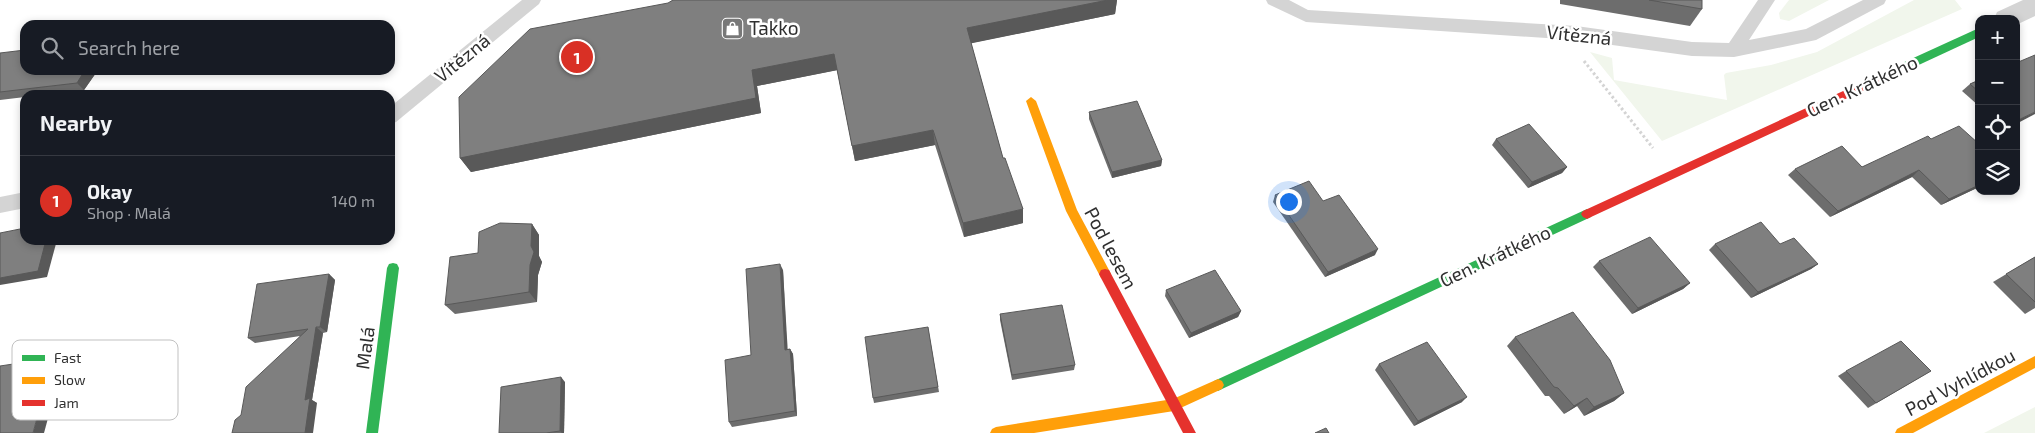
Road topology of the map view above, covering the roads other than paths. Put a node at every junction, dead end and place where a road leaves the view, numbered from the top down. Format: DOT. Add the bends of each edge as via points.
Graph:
graph roads {
  1 [pos="533,0"];
  2 [pos="1274,0"];
  3 [pos="1766,0"];
  4 [pos="1878,0"];
  5 [pos="2035,5"];
  6 [pos="2014,15"];
  7 [pos="1975,34"];
  8 [pos="1734,50"];
  9 [pos="1031,101"];
  10 [pos="395,113"];
  11 [pos="20,201"];
  12 [pos="0,205"];
  13 [pos="393,268"];
  14 [pos="2035,362"];
  15 [pos="1174,405"];
  16 [pos="372,433"];
  17 [pos="996,433"];
  18 [pos="1190,433"];
  19 [pos="1901,433"];
  1 -- 10 [label="lane, Vítězná"];
  2 -- 8 [label="lane, Vítězná" via="1306,16 1560,32 1692,49"];
  3 -- 8 [label="lane"];
  4 -- 8 [label="lane, Vítězná" via="1810,35"];
  5 -- 6 [label="street"];
  7 -- 15 [label="street, Gen. Krátkého"];
  9 -- 15 [label="street, Pod lesem" via="1072,212"];
  11 -- 12 [label="lane"];
  13 -- 16 [label="street, Malá"];
  14 -- 19 [label="street, Pod Vyhlídkou"];
  15 -- 17 [label="street, Gen. Krátkého"];
  15 -- 18 [label="street, Pod lesem"];
}
